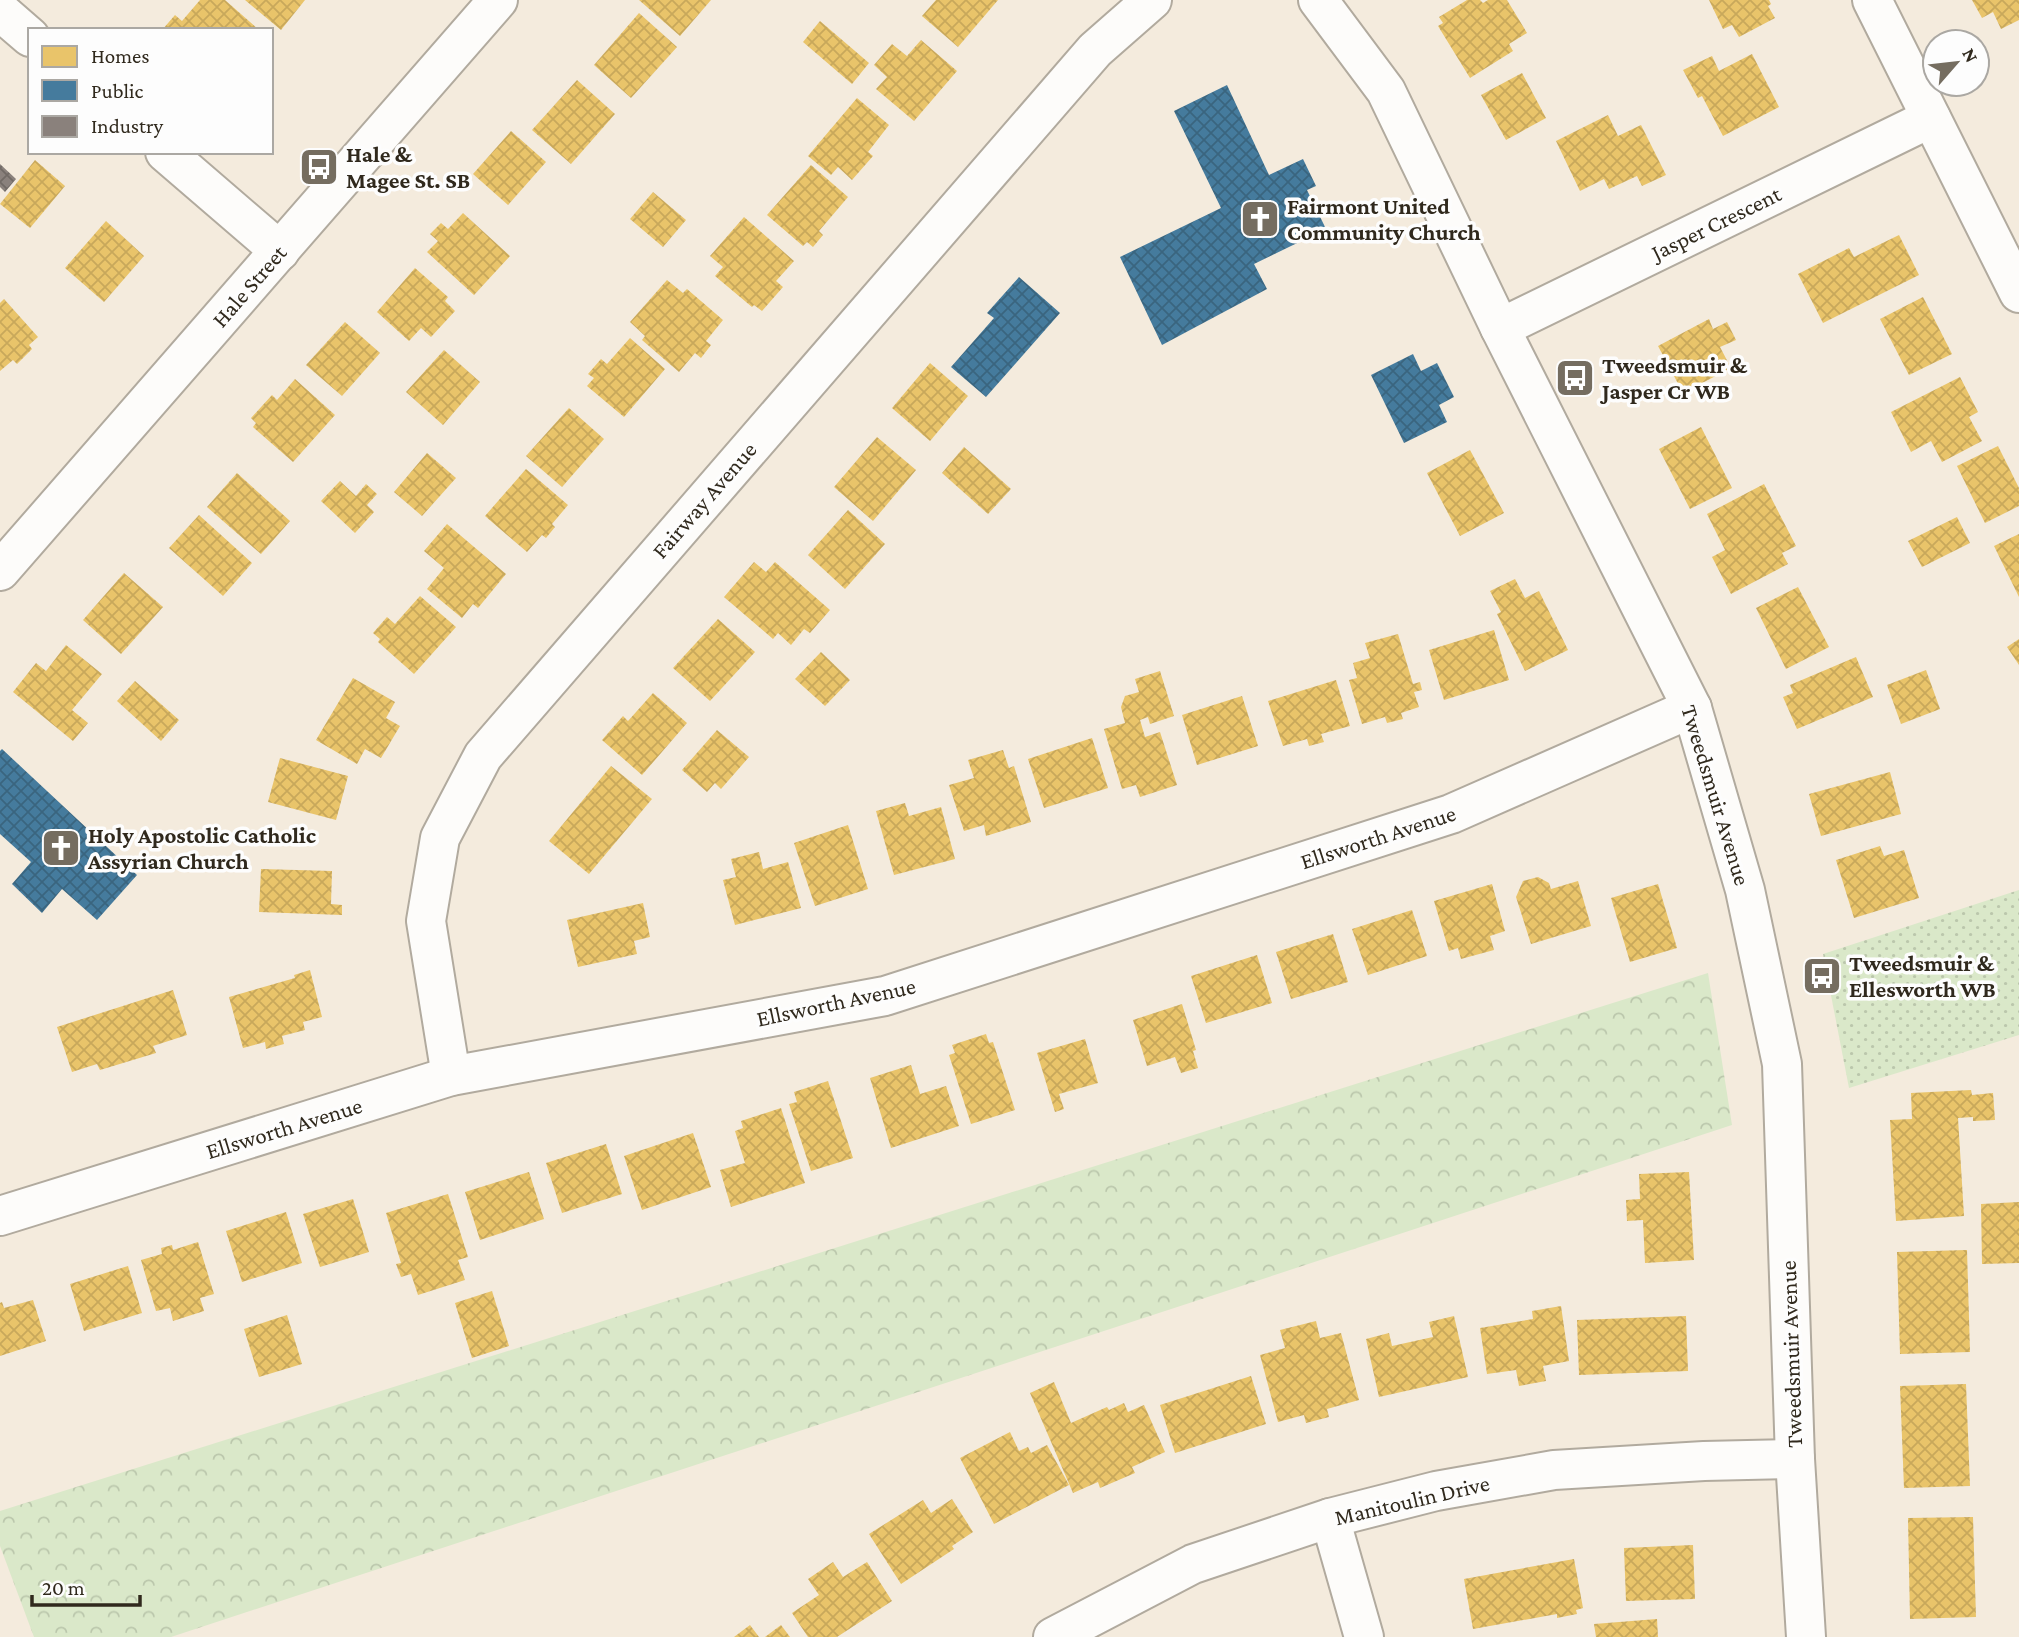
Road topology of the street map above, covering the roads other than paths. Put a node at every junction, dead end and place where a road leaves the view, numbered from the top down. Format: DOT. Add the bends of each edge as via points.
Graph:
graph roads {
  1 [pos="498,0"];
  2 [pos="1152,0"];
  3 [pos="1318,0"];
  4 [pos="1872,0"];
  5 [pos="0,11"];
  6 [pos="28,35"];
  7 [pos="1931,118"];
  8 [pos="167,154"];
  9 [pos="280,251"];
  10 [pos="2019,293"];
  11 [pos="1500,328"];
  12 [pos="0,571"];
  13 [pos="1692,708"];
  14 [pos="452,1076"];
  15 [pos="0,1216"];
  16 [pos="1795,1459"];
  17 [pos="1330,1518"];
  18 [pos="1053,1637"];
  19 [pos="1364,1637"];
  20 [pos="1806,1637"];
  1 -- 9 [label="street, Hale Street"];
  2 -- 14 [label="street, Fairway Avenue" via="1095,50 482,756 440,838 426,921"];
  3 -- 11 [label="street, Tweedsmuir Avenue" via="1386,90"];
  4 -- 7 [label="street"];
  5 -- 6 [label="street"];
  7 -- 10 [label="street"];
  7 -- 11 [label="street, Jasper Crescent"];
  8 -- 9 [label="street"];
  9 -- 12 [label="street, Hale Street"];
  11 -- 13 [label="street, Tweedsmuir Avenue"];
  13 -- 14 [label="street, Ellsworth Avenue" via="1451,814 886,996"];
  13 -- 16 [label="street, Tweedsmuir Avenue" via="1745,890 1782,1064"];
  14 -- 15 [label="street, Ellsworth Avenue"];
  16 -- 17 [label="street, Manitoulin Drive" via="1554,1470 1436,1491"];
  16 -- 20 [label="street, Tweedsmuir Avenue"];
  17 -- 18 [label="street, Manitoulin Drive" via="1193,1564"];
  17 -- 19 [label="street"];
}
